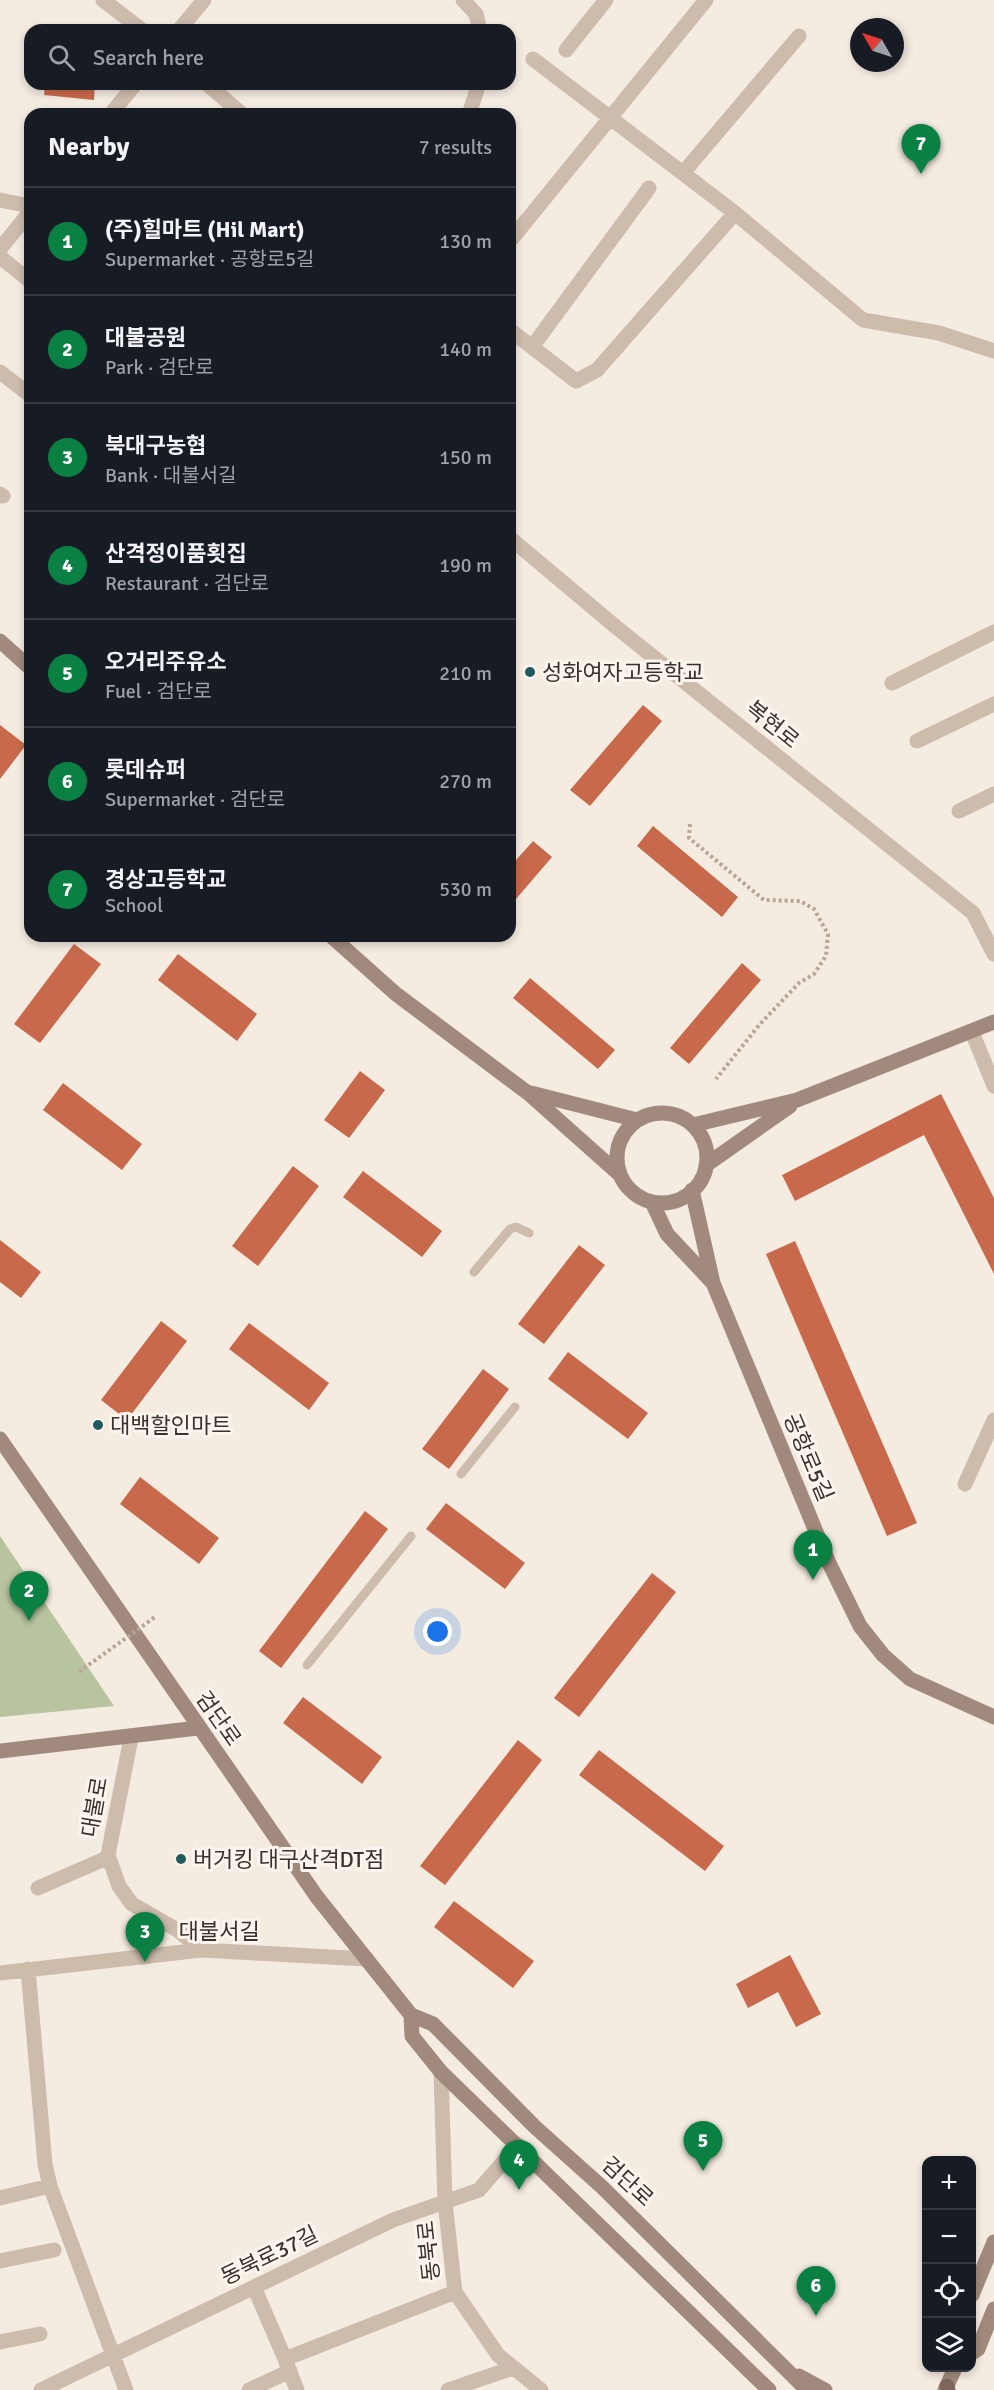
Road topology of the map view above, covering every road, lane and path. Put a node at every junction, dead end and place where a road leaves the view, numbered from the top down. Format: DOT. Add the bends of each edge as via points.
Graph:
graph roads {
  1 [pos="103,0"];
  2 [pos="204,0"];
  3 [pos="463,0"];
  4 [pos="606,0"];
  5 [pos="706,0"];
  6 [pos="134,24"];
  7 [pos="184,24"];
  8 [pos="478,24"];
  9 [pos="799,36"];
  10 [pos="566,50"];
  11 [pos="534,59"];
  12 [pos="130,90"];
  13 [pos="214,90"];
  14 [pos="477,90"];
  15 [pos="116,108"];
  16 [pos="235,108"];
  17 [pos="471,108"];
  18 [pos="610,117"];
  19 [pos="683,173"];
  20 [pos="649,188"];
  21 [pos="0,200"];
  22 [pos="24,205"];
  23 [pos="735,213"];
  24 [pos="24,219"];
  25 [pos="516,234"];
  26 [pos="0,249"];
  27 [pos="0,257"];
  28 [pos="24,275"];
  29 [pos="516,335"];
  30 [pos="532,347"];
  31 [pos="994,351"];
  32 [pos="0,372"];
  33 [pos="24,390"];
  34 [pos="516,543"];
  35 [pos="994,632"];
  36 [pos="0,641"];
  37 [pos="24,663"];
  38 [pos="892,683"];
  39 [pos="994,704"];
  40 [pos="917,741"];
  41 [pos="994,794"];
  42 [pos="960,811"];
  43 [pos="690,824"];
  44 [pos="338,942"];
  45 [pos="994,954"];
  46 [pos="994,1022"];
  47 [pos="972,1032"];
  48 [pos="717,1079"];
  49 [pos="994,1086"];
  50 [pos="528,1093"];
  51 [pos="797,1100"];
  52 [pos="637,1120"];
  53 [pos="693,1125"];
  54 [pos="706,1165"];
  55 [pos="619,1174"];
  56 [pos="692,1190"];
  57 [pos="652,1202"];
  58 [pos="529,1233"];
  59 [pos="474,1272"];
  60 [pos="713,1283"];
  61 [pos="515,1407"];
  62 [pos="994,1420"];
  63 [pos="0,1439"];
  64 [pos="461,1474"];
  65 [pos="965,1484"];
  66 [pos="411,1536"];
  67 [pos="155,1617"];
  68 [pos="307,1665"];
  69 [pos="79,1672"];
  70 [pos="994,1717"];
  71 [pos="198,1728"];
  72 [pos="131,1738"];
  73 [pos="0,1751"];
  74 [pos="109,1857"];
  75 [pos="38,1888"];
  76 [pos="201,1950"];
  77 [pos="367,1959"];
  78 [pos="28,1970"];
  79 [pos="0,1972"];
  80 [pos="411,2015"];
  81 [pos="441,2072"];
  82 [pos="518,2145"];
  83 [pos="50,2186"];
  84 [pos="0,2198"];
  85 [pos="445,2202"];
  86 [pos="994,2242"];
  87 [pos="54,2250"];
  88 [pos="0,2261"];
  89 [pos="976,2285"];
  90 [pos="254,2287"];
  91 [pos="455,2292"];
  92 [pos="994,2309"];
  93 [pos="40,2334"];
  94 [pos="0,2342"];
  95 [pos="976,2351"];
  96 [pos="115,2354"];
  97 [pos="288,2365"];
  98 [pos="513,2368"];
  99 [pos="790,2371"];
  100 [pos="953,2372"];
  101 [pos="947,2389"];
  102 [pos="42,2390"];
  103 [pos="126,2390"];
  104 [pos="249,2390"];
  105 [pos="297,2390"];
  106 [pos="448,2390"];
  107 [pos="541,2390"];
  108 [pos="769,2390"];
  109 [pos="807,2390"];
  110 [pos="825,2390"];
  111 [pos="931,2390"];
  1 -- 6 [label="street"];
  2 -- 7 [label="street"];
  3 -- 8 [label="street" via="476,14"];
  4 -- 10 [label="street"];
  5 -- 18 [label="street"];
  9 -- 19 [label="street"];
  11 -- 18 [label="street"];
  12 -- 15 [label="street"];
  13 -- 16 [label="street"];
  14 -- 17 [label="street"];
  18 -- 19 [label="street"];
  18 -- 25 [label="street"];
  19 -- 23 [label="street"];
  20 -- 30 [label="street"];
  21 -- 22 [label="street"];
  23 -- 30 [label="street" via="597,370 576,381"];
  23 -- 31 [label="street" via="863,320 939,333"];
  24 -- 26 [label="street"];
  27 -- 28 [label="street"];
  29 -- 30 [label="street"];
  32 -- 33 [label="street"];
  34 -- 45 [label="street, 복현로" via="973,913"];
  35 -- 38 [label="street"];
  36 -- 37 [label="main road"];
  39 -- 40 [label="street"];
  41 -- 42 [label="street"];
  43 -- 48 [label="path" via="689,838 764,900 800,901 814,909 828,934 826,956 814,974 799,983 760,1024"];
  44 -- 50 [label="main road" via="396,994"];
  46 -- 47 [label="main road"];
  47 -- 49 [label="street"];
  47 -- 51 [label="main road"];
  50 -- 52 [label="main road"];
  50 -- 55 [label="main road"];
  51 -- 53 [label="main road"];
  51 -- 54 [label="main road"];
  52 -- 53 [label="main road" via="651,1113 667,1113"];
  52 -- 55 [label="main road" via="619,1143"];
  53 -- 54 [label="main road" via="702,1137"];
  54 -- 56 [label="main road"];
  55 -- 57 [label="main road" via="627,1187"];
  56 -- 57 [label="main road" via="681,1199"];
  56 -- 60 [label="main road"];
  57 -- 60 [label="main road" via="667,1234"];
  58 -- 59 [label="lane" via="516,1227 510,1229"];
  60 -- 70 [label="main road, 공항로5길" via="829,1563 860,1626 883,1655 910,1679"];
  61 -- 64 [label="lane"];
  62 -- 65 [label="street"];
  63 -- 71 [label="main road, 검단로"];
  66 -- 68 [label="lane"];
  67 -- 69 [label="path, bridge"];
  71 -- 72 [label="main road, 대불로"];
  71 -- 77 [label="main road, 검단로" via="316,1897"];
  72 -- 73 [label="main road, 대불로"];
  72 -- 74 [label="street, 대불로"];
  74 -- 75 [label="street"];
  74 -- 76 [label="street, 대불로" via="119,1887 132,1904 179,1930"];
  76 -- 77 [label="street, 대불서길"];
  76 -- 78 [label="street, 대불서길"];
  77 -- 80 [label="main road, 검단로"];
  78 -- 79 [label="street, 대불서길"];
  78 -- 83 [label="street"];
  80 -- 81 [label="main road, 검단로" via="412,2036"];
  80 -- 99 [label="main road, 검단로" via="433,2024"];
  81 -- 82 [label="main road, 검단로"];
  81 -- 85 [label="street, 동북로"];
  82 -- 85 [label="street, 동북로37길" via="479,2190"];
  82 -- 108 [label="main road, 검단로"];
  83 -- 84 [label="street"];
  83 -- 96 [label="street"];
  85 -- 90 [label="street, 동북로37길" via="393,2220"];
  85 -- 91 [label="street, 동북로"];
  86 -- 89 [label="main road"];
  87 -- 88 [label="street"];
  90 -- 96 [label="street, 동북로37길"];
  90 -- 97 [label="street"];
  91 -- 97 [label="street"];
  91 -- 98 [label="street, 동북로" via="498,2355"];
  92 -- 95 [label="main road"];
  93 -- 94 [label="street"];
  96 -- 102 [label="street, 동북로37길"];
  96 -- 103 [label="street"];
  97 -- 104 [label="street"];
  97 -- 105 [label="street"];
  98 -- 106 [label="street"];
  98 -- 107 [label="street, 동북로"];
  99 -- 109 [label="main road, 검단로"];
  99 -- 110 [label="main road"];
  100 -- 101 [label="main road"];
  101 -- 111 [label="main road"];
}
